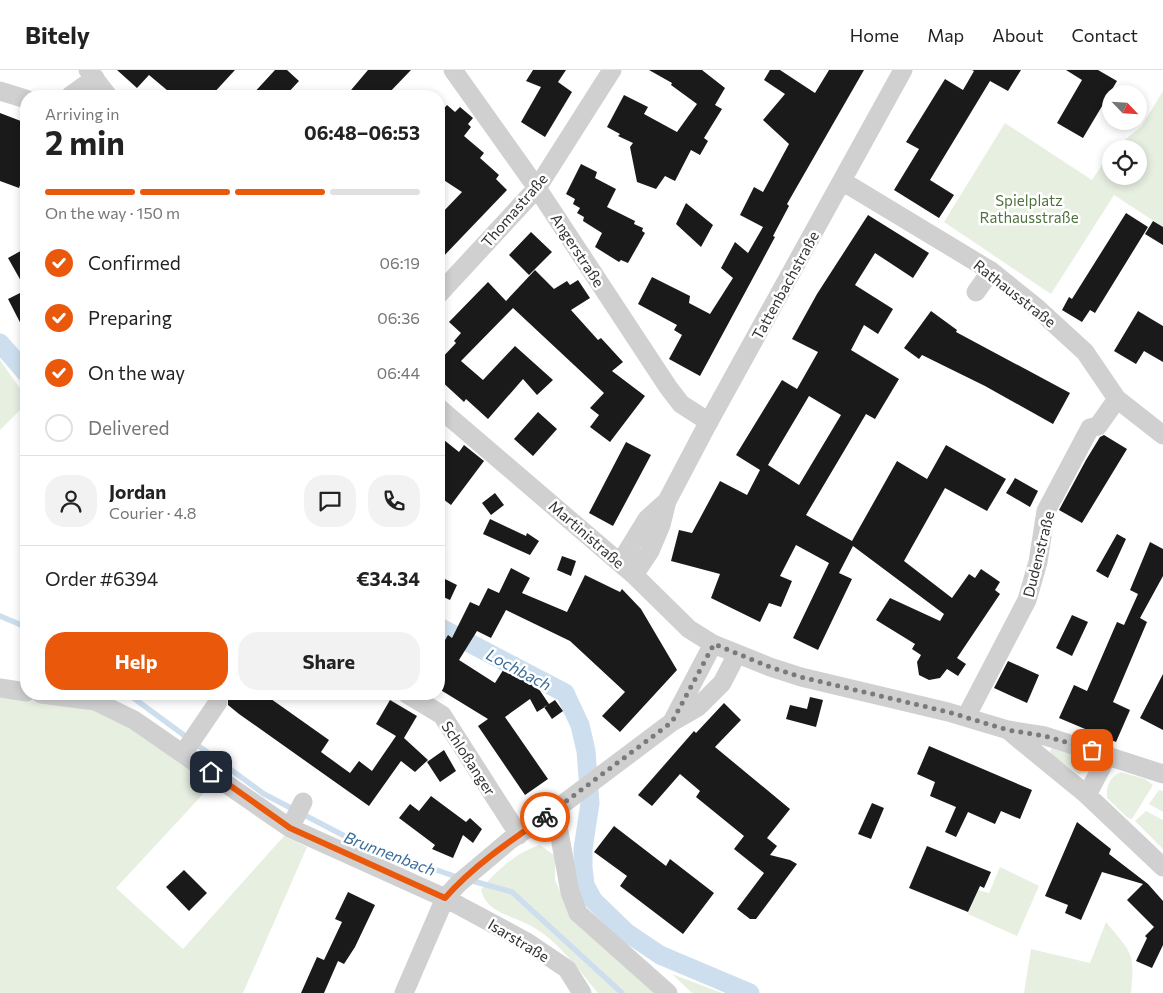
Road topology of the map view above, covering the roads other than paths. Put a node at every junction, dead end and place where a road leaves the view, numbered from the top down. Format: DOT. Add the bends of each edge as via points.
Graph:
graph roads {
  1 [pos="453,70"];
  2 [pos="612,70"];
  3 [pos="903,70"];
  4 [pos="92,74"];
  5 [pos="76,90"];
  6 [pos="104,90"];
  7 [pos="0,91"];
  8 [pos="20,97"];
  9 [pos="842,181"];
  10 [pos="537,188"];
  11 [pos="991,271"];
  12 [pos="445,288"];
  13 [pos="976,292"];
  14 [pos="1117,399"];
  15 [pos="445,413"];
  16 [pos="709,422"];
  17 [pos="1163,435"];
  18 [pos="627,569"];
  19 [pos="714,644"];
  20 [pos="737,654"];
  21 [pos="0,688"];
  22 [pos="20,691"];
  23 [pos="100,700"];
  24 [pos="417,700"];
  25 [pos="218,702"];
  26 [pos="966,717"];
  27 [pos="672,722"];
  28 [pos="1008,730"];
  29 [pos="185,750"];
  30 [pos="1108,755"];
  31 [pos="1163,774"];
  32 [pos="1087,795"];
  33 [pos="304,802"];
  34 [pos="555,810"];
  35 [pos="292,825"];
  36 [pos="514,838"];
  37 [pos="1163,868"];
  38 [pos="445,898"];
  39 [pos="404,993"];
  40 [pos="582,993"];
  41 [pos="668,993"];
  1 -- 10 [label="street, Angerstraße"];
  2 -- 10 [label="street, Thomastraße"];
  3 -- 9 [label="street, Tattenbachstraße"];
  4 -- 5 [label="street"];
  4 -- 6 [label="street"];
  7 -- 8 [label="street"];
  9 -- 11 [label="street, Rathausstraße"];
  9 -- 16 [label="street, Tattenbachstraße"];
  10 -- 12 [label="street, Thomastraße"];
  10 -- 16 [label="street, Angerstraße" via="668,387 681,404"];
  11 -- 13 [label="street"];
  11 -- 14 [label="street, Rathausstraße" via="1085,352"];
  14 -- 17 [label="street, Rathausstraße"];
  14 -- 26 [label="street, Dudenstraße" via="1098,426 1090,428 1046,511 1038,562 1027,600"];
  15 -- 18 [label="street, Martinistraße"];
  16 -- 18 [label="street, Tattenbachstraße" via="667,501 650,551"];
  18 -- 19 [label="street, Martinistraße" via="680,621"];
  19 -- 20 [label="street, Martinistraße"];
  19 -- 27 [label="street"];
  20 -- 26 [label="street, Martinistraße" via="801,677"];
  20 -- 27 [label="street" via="722,683 698,707"];
  21 -- 22 [label="street"];
  23 -- 29 [label="street, Isarstraße"];
  24 -- 36 [label="street, Schloßanger" via="442,715"];
  25 -- 29 [label="street"];
  26 -- 28 [label="street, Martinistraße"];
  27 -- 34 [label="street"];
  28 -- 30 [label="street" via="1045,736"];
  28 -- 32 [label="street"];
  29 -- 35 [label="street, Isarstraße"];
  30 -- 31 [label="street"];
  30 -- 32 [label="street"];
  32 -- 37 [label="street"];
  33 -- 35 [label="street"];
  34 -- 36 [label="street"];
  34 -- 41 [label="street" via="570,892 578,913"];
  35 -- 38 [label="street, Isarstraße"];
  36 -- 38 [label="street" via="458,883"];
  38 -- 39 [label="street"];
  38 -- 40 [label="street, Isarstraße" via="527,942 567,969"];
}
